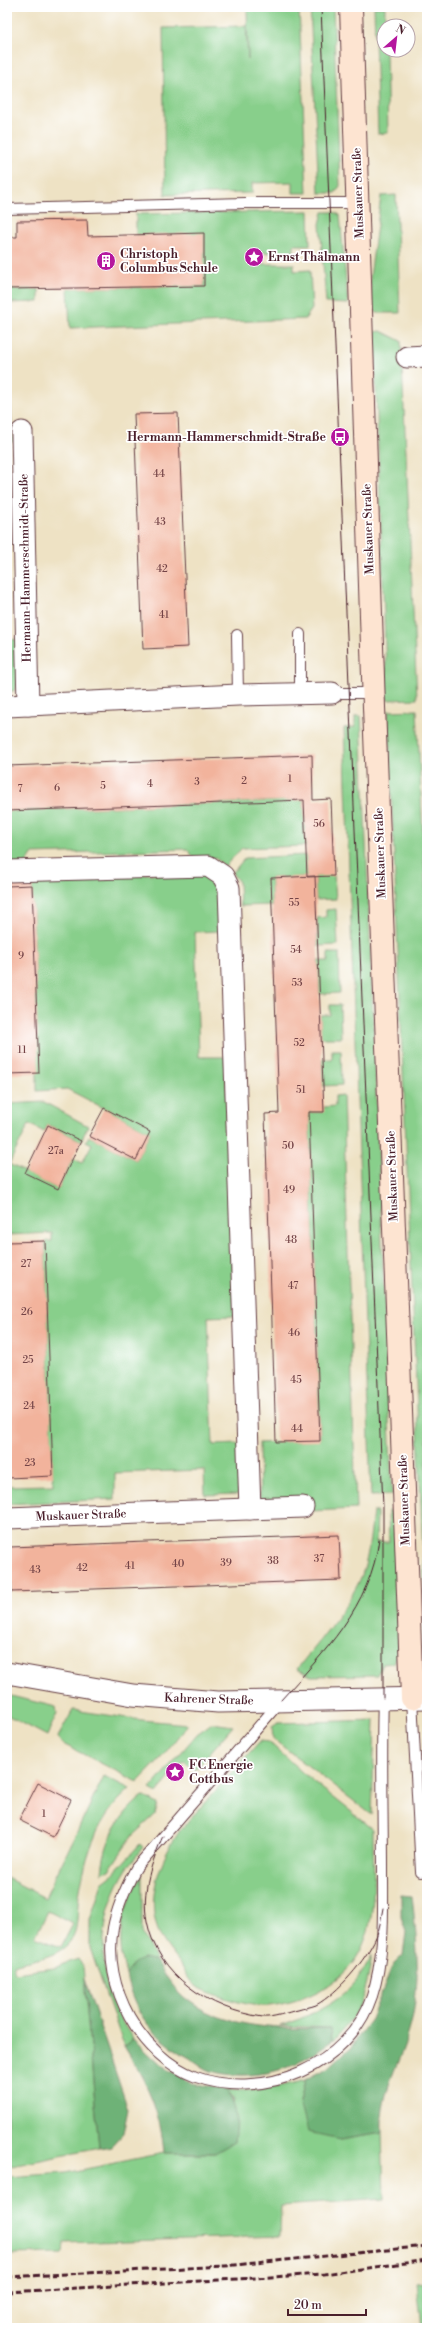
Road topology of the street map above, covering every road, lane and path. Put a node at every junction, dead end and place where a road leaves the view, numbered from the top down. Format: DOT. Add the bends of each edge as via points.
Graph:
graph roads {
  1 [pos="351,7"];
  2 [pos="358,203"];
  3 [pos="7,209"];
  4 [pos="427,356"];
  5 [pos="407,357"];
  6 [pos="22,432"];
  7 [pos="300,634"];
  8 [pos="237,635"];
  9 [pos="332,693"];
  10 [pos="374,693"];
  11 [pos="300,694"];
  12 [pos="238,695"];
  13 [pos="28,705"];
  14 [pos="7,706"];
  15 [pos="7,871"];
  16 [pos="303,1507"];
  17 [pos="250,1509"];
  18 [pos="7,1518"];
  19 [pos="7,1673"];
  20 [pos="383,1698"];
  21 [pos="420,1698"];
  22 [pos="281,1700"];
  23 [pos="421,1872"];
  1 -- 2 [label="street, Muskauer Straße"];
  2 -- 3 [label="lane"];
  2 -- 10 [label="street, Muskauer Straße"];
  4 -- 5 [label="street"];
  6 -- 13 [label="street, Hermann-Hammerschmidt-Straße"];
  7 -- 11 [label="lane"];
  8 -- 12 [label="lane"];
  9 -- 10 [label="lane"];
  9 -- 11 [label="street"];
  10 -- 21 [label="street, Muskauer Straße"];
  11 -- 12 [label="street"];
  12 -- 13 [label="street"];
  13 -- 14 [label="street"];
  15 -- 17 [label="street" via="208,866 223,876 229,888"];
  16 -- 17 [label="street, Muskauer Straße"];
  17 -- 18 [label="street, Muskauer Straße"];
  19 -- 22 [label="street, Kahrener Straße" via="133,1695 218,1702"];
  20 -- 21 [label="street, Kahrener Straße"];
  20 -- 22 [label="street, Kahrener Straße"];
  20 -- 22 [label="lane" via="384,1908 377,1975 366,2010 345,2040 331,2054 302,2072 257,2084 220,2082 195,2076 175,2065 141,2036 129,2018 117,1987 110,1952 112,1930 123,1892 136,1868"];
  21 -- 23 [label="lane"];
}
